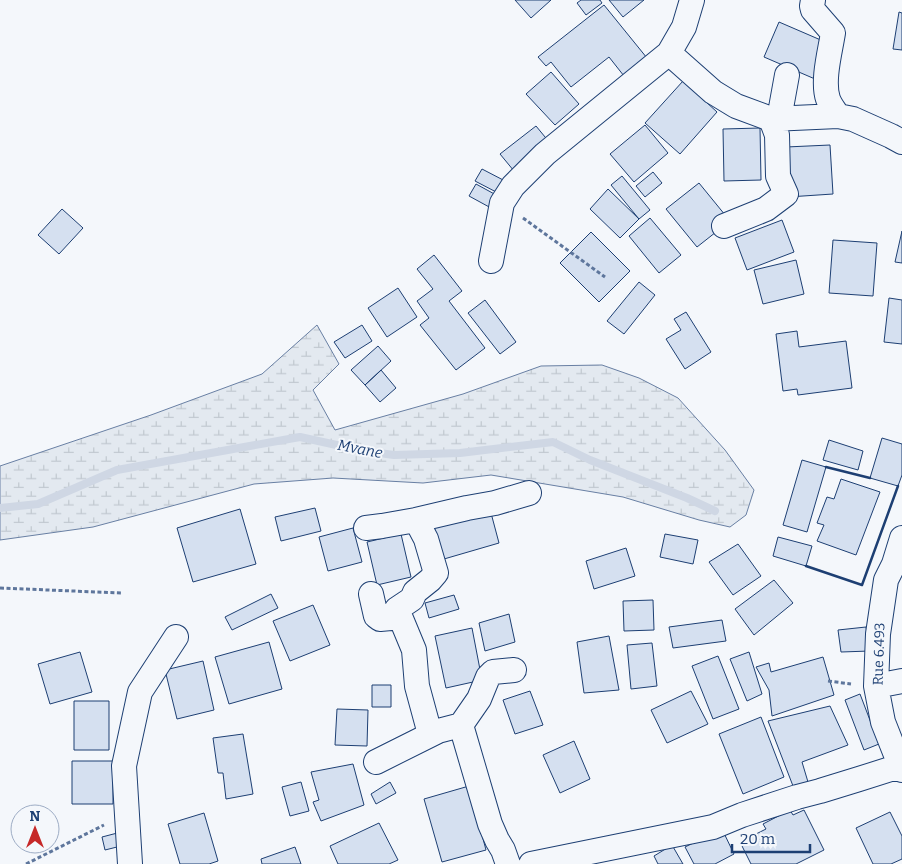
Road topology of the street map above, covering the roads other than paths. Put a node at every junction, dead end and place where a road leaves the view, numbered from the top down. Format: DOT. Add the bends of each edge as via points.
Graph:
graph roads {
  1 [pos="692,0"];
  2 [pos="813,0"];
  3 [pos="669,53"];
  4 [pos="787,74"];
  5 [pos="838,116"];
  6 [pos="775,119"];
  7 [pos="902,142"];
  8 [pos="724,226"];
  9 [pos="491,261"];
  10 [pos="529,493"];
  11 [pos="416,520"];
  12 [pos="366,528"];
  13 [pos="902,538"];
  14 [pos="898,564"];
  15 [pos="371,594"];
  16 [pos="397,609"];
  17 [pos="176,637"];
  18 [pos="514,670"];
  19 [pos="902,681"];
  20 [pos="876,686"];
  21 [pos="461,725"];
  22 [pos="430,734"];
  23 [pos="376,762"];
  24 [pos="901,768"];
  25 [pos="130,864"];
  26 [pos="508,864"];
  27 [pos="530,864"];
  1 -- 3 [label="street" via="684,27"];
  2 -- 5 [label="street" via="813,10 833,33 826,86 828,99"];
  3 -- 6 [label="street" via="713,92 736,106"];
  3 -- 9 [label="street" via="545,154 512,186 502,203"];
  4 -- 6 [label="street"];
  5 -- 6 [label="street"];
  5 -- 7 [label="street" via="853,119"];
  6 -- 8 [label="street" via="778,176 786,194 766,209"];
  10 -- 11 [label="street"];
  11 -- 12 [label="street"];
  11 -- 16 [label="street" via="426,539 436,573 415,592 412,599"];
  13 -- 14 [label="street, Rue 6.493"];
  14 -- 20 [label="street, Rue 6.493" via="886,580 878,634"];
  15 -- 16 [label="street" via="376,616 380,619 391,618"];
  16 -- 22 [label="street" via="414,650 417,686"];
  17 -- 25 [label="street" via="140,692 124,766"];
  18 -- 21 [label="street" via="493,672 488,677 479,699"];
  19 -- 20 [label="street"];
  20 -- 24 [label="street, Rue 6.493" via="883,722"];
  21 -- 22 [label="street"];
  21 -- 26 [label="street" via="490,824"];
  22 -- 23 [label="street"];
  24 -- 27 [label="street" via="797,796 713,827"];
}
